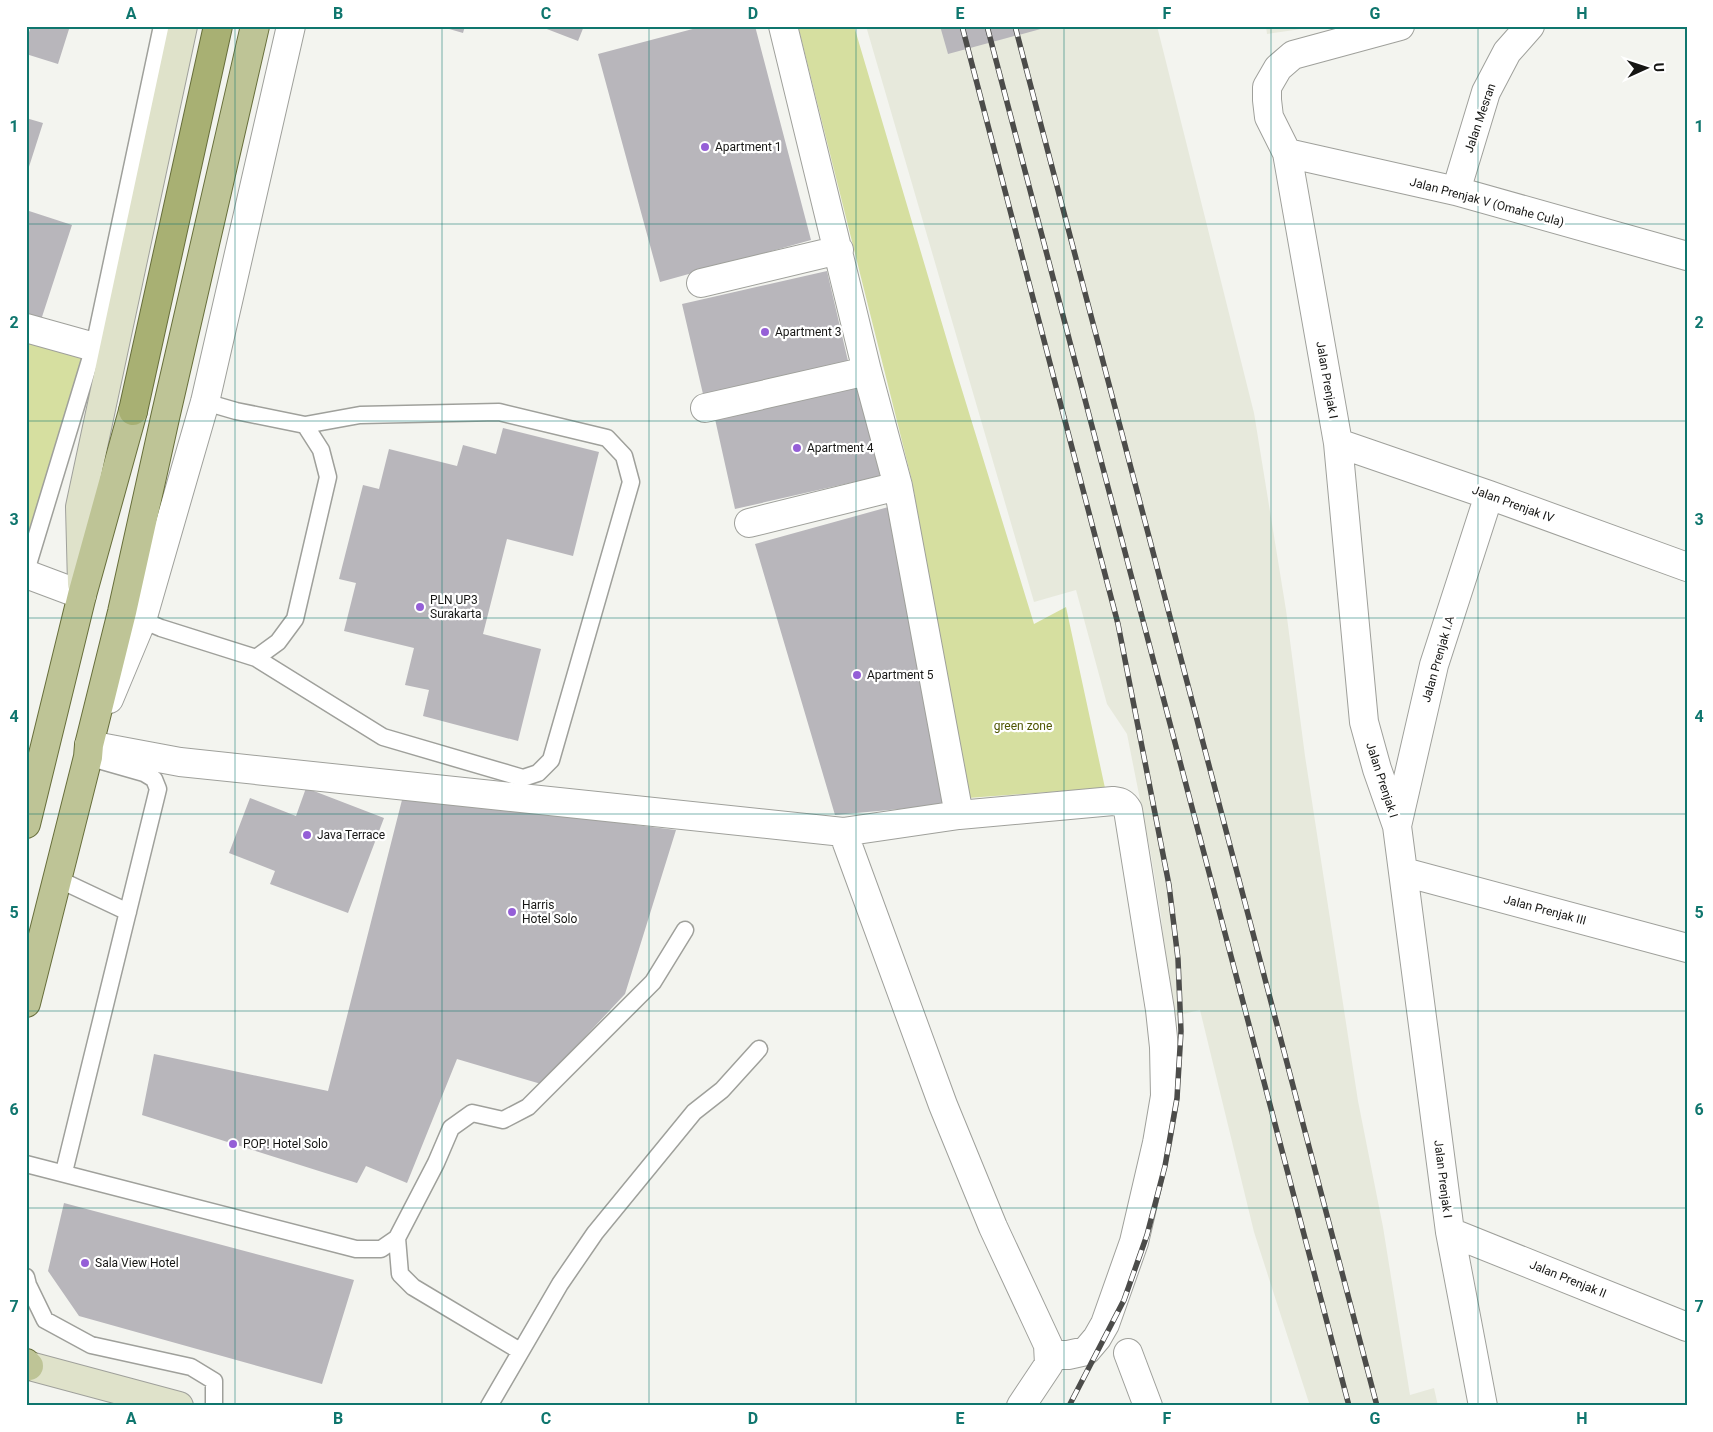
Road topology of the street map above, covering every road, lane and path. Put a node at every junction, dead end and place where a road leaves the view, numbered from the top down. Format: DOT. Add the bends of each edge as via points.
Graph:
graph roads {
  1 [pos="162,26"];
  2 [pos="183,26"];
  3 [pos="218,26"];
  4 [pos="256,26"];
  5 [pos="291,26"];
  6 [pos="784,26"];
  7 [pos="1400,26"];
  8 [pos="1530,26"];
  9 [pos="1287,153"];
  10 [pos="1456,191"];
  11 [pos="839,250"];
  12 [pos="1687,256"];
  13 [pos="701,283"];
  14 [pos="26,328"];
  15 [pos="103,350"];
  16 [pos="868,371"];
  17 [pos="205,402"];
  18 [pos="705,408"];
  19 [pos="133,411"];
  20 [pos="306,426"];
  21 [pos="1338,443"];
  22 [pos="898,486"];
  23 [pos="1490,495"];
  24 [pos="749,524"];
  25 [pos="1687,567"];
  26 [pos="26,572"];
  27 [pos="82,595"];
  28 [pos="142,620"];
  29 [pos="256,658"];
  30 [pos="89,748"];
  31 [pos="959,815"];
  32 [pos="26,824"];
  33 [pos="1398,826"];
  34 [pos="843,832"];
  35 [pos="1404,872"];
  36 [pos="58,879"];
  37 [pos="128,912"];
  38 [pos="686,930"];
  39 [pos="1687,948"];
  40 [pos="26,1003"];
  41 [pos="758,1049"];
  42 [pos="26,1164"];
  43 [pos="64,1172"];
  44 [pos="1450,1232"];
  45 [pos="397,1238"];
  46 [pos="26,1277"];
  47 [pos="1687,1327"];
  48 [pos="520,1351"];
  49 [pos="1128,1353"];
  50 [pos="1049,1355"];
  51 [pos="27,1365"];
  52 [pos="179,1406"];
  53 [pos="214,1406"];
  54 [pos="489,1406"];
  55 [pos="1021,1406"];
  56 [pos="1148,1406"];
  57 [pos="1483,1406"];
  1 -- 15 [label="lane"];
  2 -- 15 [label="main road"];
  3 -- 19 [label="highway"];
  4 -- 30 [label="main road"];
  5 -- 17 [label="street"];
  6 -- 11 [label="street"];
  7 -- 9 [label="street, Jalan Prenjak I" via="1293,55 1278,68 1267,87 1267,100 1269,117"];
  8 -- 10 [label="street, Jalan Mesran" via="1507,52 1486,92"];
  9 -- 10 [label="street, Jalan Prenjak V (Omahe Cula)"];
  9 -- 21 [label="street, Jalan Prenjak I"];
  10 -- 12 [label="street, Jalan Prenjak V (Omahe Cula)"];
  11 -- 13 [label="street"];
  11 -- 16 [label="street"];
  14 -- 15 [label="street"];
  15 -- 26 [label="lane"];
  15 -- 27 [label="main road" via="80,507"];
  16 -- 18 [label="street"];
  16 -- 22 [label="street"];
  17 -- 20 [label="lane"];
  17 -- 28 [label="street"];
  19 -- 27 [label="main road"];
  20 -- 29 [label="lane" via="321,450 328,477 295,619 278,642"];
  20 -- 29 [label="lane" via="360,415 499,412 607,438 624,456 631,482 551,760 538,773 523,778 383,737"];
  21 -- 23 [label="street, Jalan Prenjak IV"];
  21 -- 33 [label="street, Jalan Prenjak I" via="1364,722"];
  22 -- 24 [label="street"];
  22 -- 31 [label="street"];
  23 -- 25 [label="street, Jalan Prenjak IV"];
  23 -- 33 [label="street, Jalan Prenjak I.A" via="1434,665"];
  26 -- 27 [label="street"];
  27 -- 32 [label="main road"];
  28 -- 29 [label="lane"];
  28 -- 30 [label="street"];
  30 -- 34 [label="street" via="180,762"];
  30 -- 36 [label="main road"];
  30 -- 37 [label="lane" via="144,773 154,779 158,789"];
  31 -- 34 [label="street"];
  31 -- 50 [label="street" via="1120,802 1128,810 1139,874 1164,1047 1165,1096 1157,1143 1134,1242 1105,1324 1086,1351"];
  33 -- 35 [label="street, Jalan Prenjak I"];
  34 -- 50 [label="street" via="943,1105 993,1227 1048,1345"];
  35 -- 39 [label="street, Jalan Prenjak III"];
  35 -- 44 [label="street, Jalan Prenjak I"];
  36 -- 37 [label="lane"];
  36 -- 40 [label="main road"];
  37 -- 43 [label="lane"];
  38 -- 45 [label="lane" via="653,982 528,1107 502,1120 472,1112 451,1128"];
  41 -- 48 [label="lane" via="722,1090 694,1112 595,1233"];
  42 -- 43 [label="lane"];
  43 -- 45 [label="lane" via="356,1249 382,1249"];
  44 -- 47 [label="street, Jalan Prenjak II"];
  44 -- 57 [label="street, Jalan Prenjak I"];
  45 -- 48 [label="lane" via="400,1274 413,1287"];
  46 -- 53 [label="lane" via="45,1320 90,1344 191,1367 214,1381"];
  48 -- 54 [label="lane"];
  49 -- 56 [label="street"];
  50 -- 55 [label="street" via="1046,1370"];
  51 -- 52 [label="main road"];
}
